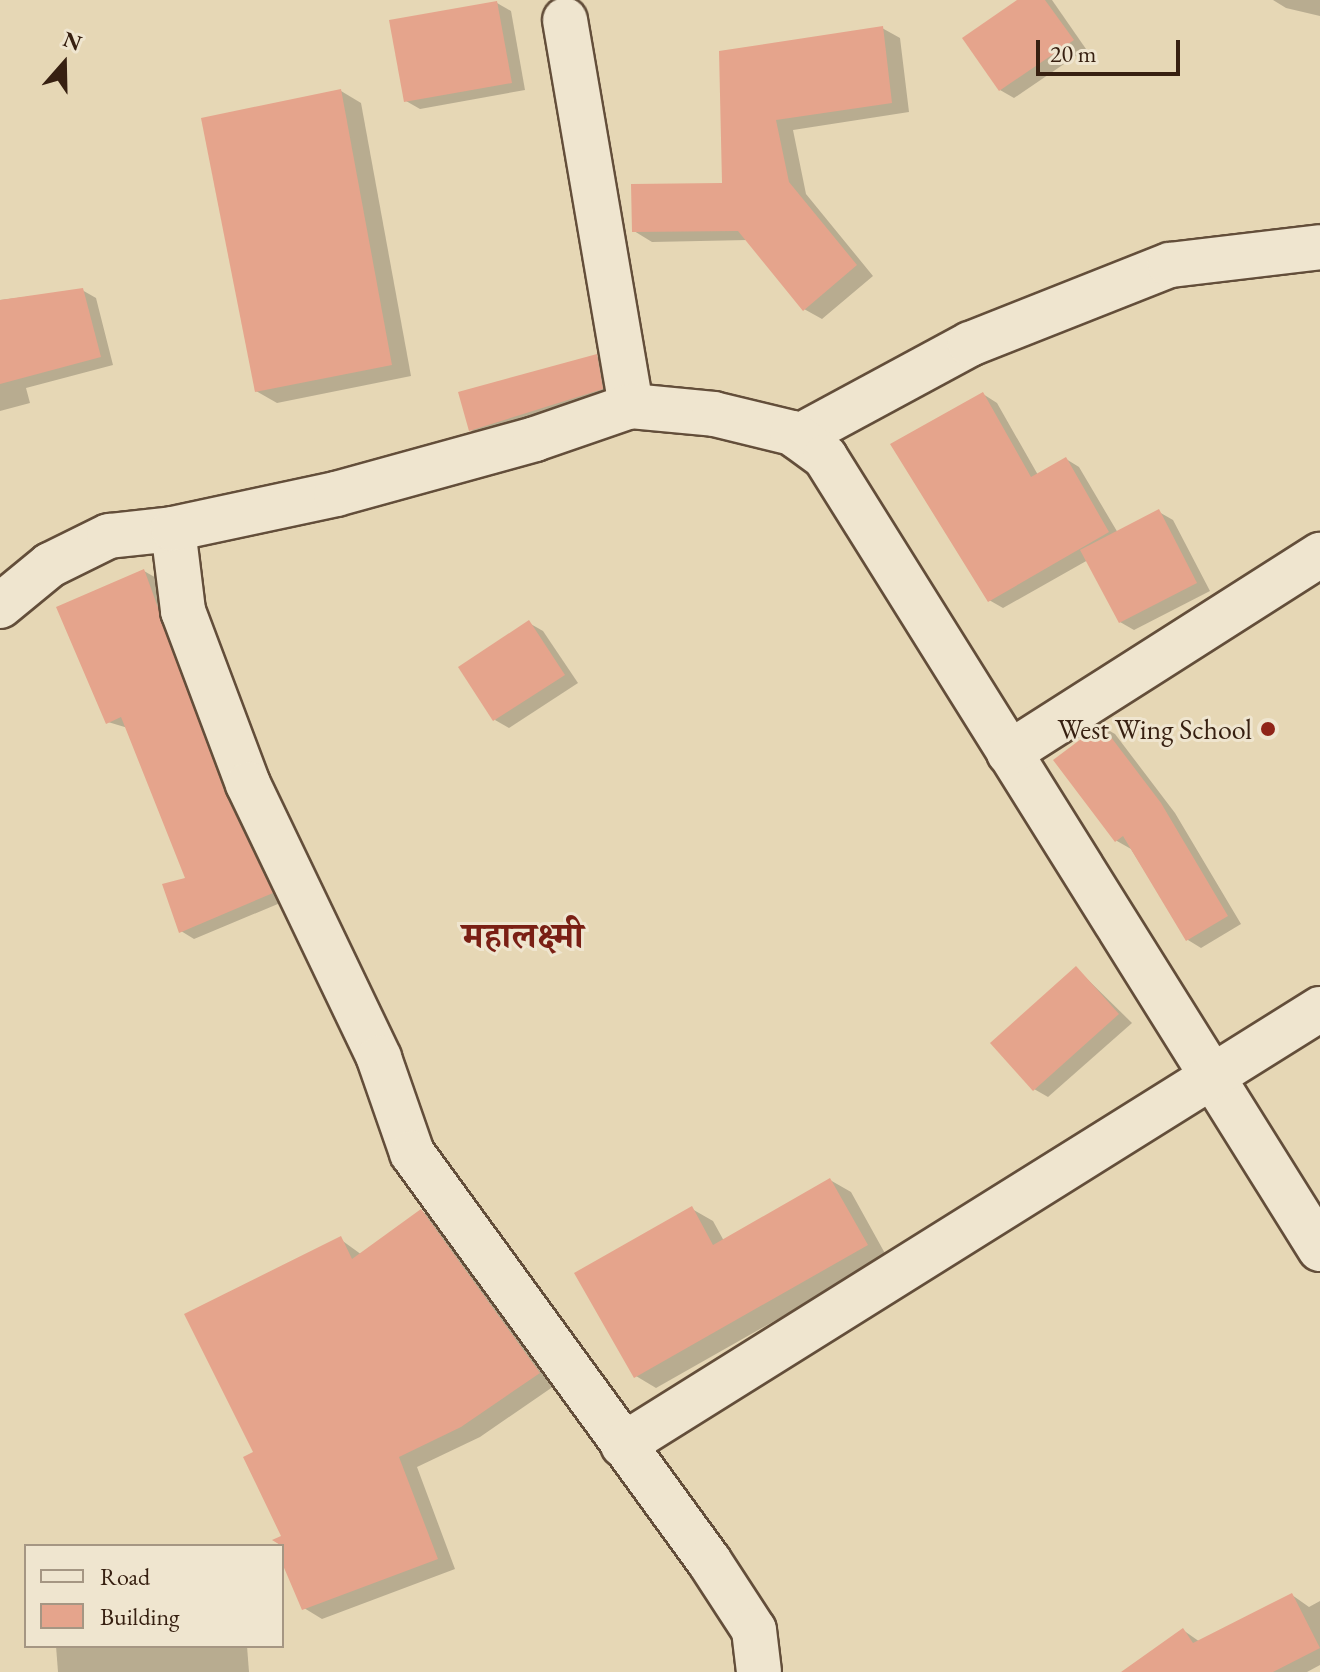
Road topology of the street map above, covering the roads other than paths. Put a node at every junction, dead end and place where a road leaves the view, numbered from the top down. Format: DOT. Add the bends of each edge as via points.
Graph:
graph roads {
  1 [pos="565,20"];
  2 [pos="1320,247"];
  3 [pos="631,406"];
  4 [pos="798,437"];
  5 [pos="173,529"];
  6 [pos="1320,555"];
  7 [pos="0,606"];
  8 [pos="1009,753"];
  9 [pos="1320,1009"];
  10 [pos="1210,1078"];
  11 [pos="1320,1249"];
  12 [pos="623,1445"];
  13 [pos="759,1672"];
  1 -- 3 [label="street"];
  2 -- 4 [label="street" via="1170,265 970,344"];
  3 -- 4 [label="street" via="714,414"];
  3 -- 5 [label="street" via="350,491"];
  4 -- 8 [label="street" via="825,457"];
  5 -- 7 [label="street" via="109,536 50,565"];
  5 -- 12 [label="street" via="183,611 248,784 379,1058 412,1153"];
  6 -- 8 [label="street"];
  8 -- 10 [label="street"];
  9 -- 10 [label="street"];
  10 -- 11 [label="street"];
  10 -- 12 [label="street"];
  12 -- 13 [label="street" via="754,1630"];
}
